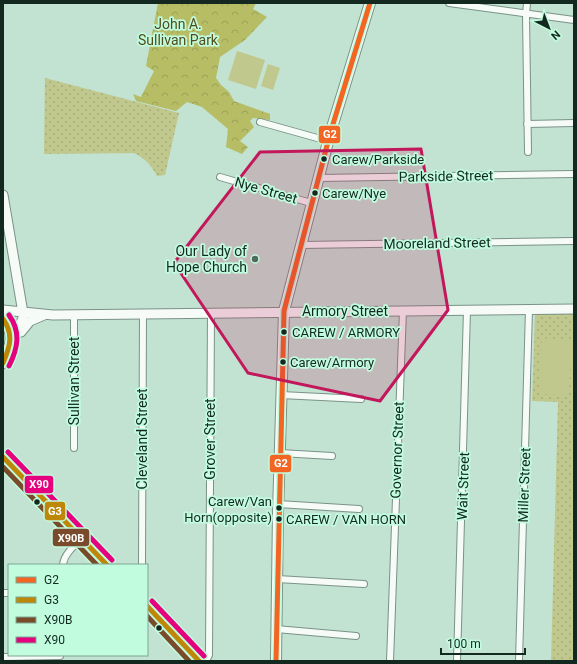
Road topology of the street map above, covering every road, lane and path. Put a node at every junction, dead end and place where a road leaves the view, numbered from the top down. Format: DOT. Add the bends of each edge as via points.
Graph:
graph roads {
  1 [pos="370,3"];
  2 [pos="450,3"];
  3 [pos="527,3"];
  4 [pos="526,15"];
  5 [pos="574,20"];
  6 [pos="260,122"];
  7 [pos="574,123"];
  8 [pos="527,124"];
  9 [pos="328,141"];
  10 [pos="528,152"];
  11 [pos="574,174"];
  12 [pos="220,177"];
  13 [pos="318,178"];
  14 [pos="3,195"];
  15 [pos="311,203"];
  16 [pos="574,241"];
  17 [pos="300,244"];
  18 [pos="529,309"];
  19 [pos="574,309"];
  20 [pos="3,310"];
  21 [pos="402,310"];
  22 [pos="468,310"];
  23 [pos="284,311"];
  24 [pos="212,312"];
  25 [pos="23,313"];
  26 [pos="143,313"];
  27 [pos="44,315"];
  28 [pos="74,315"];
  29 [pos="3,319"];
  30 [pos="13,343"];
  31 [pos="3,363"];
  32 [pos="281,395"];
  33 [pos="361,399"];
  34 [pos="74,448"];
  35 [pos="280,453"];
  36 [pos="332,456"];
  37 [pos="3,457"];
  38 [pos="278,504"];
  39 [pos="359,509"];
  40 [pos="82,539"];
  41 [pos="63,564"];
  42 [pos="106,564"];
  43 [pos="142,564"];
  44 [pos="277,579"];
  45 [pos="364,584"];
  46 [pos="148,607"];
  47 [pos="276,629"];
  48 [pos="356,636"];
  49 [pos="3,657"];
  50 [pos="60,657"];
  51 [pos="199,661"];
  52 [pos="206,661"];
  53 [pos="276,661"];
  54 [pos="390,661"];
  55 [pos="457,661"];
  56 [pos="519,661"];
  1 -- 9 [label="main road"];
  2 -- 4 [label="street"];
  3 -- 4 [label="street"];
  4 -- 5 [label="street"];
  4 -- 8 [label="street"];
  6 -- 9 [label="street"];
  7 -- 8 [label="street"];
  8 -- 10 [label="street"];
  9 -- 13 [label="main road"];
  11 -- 13 [label="street, Parkside Street"];
  12 -- 15 [label="street, Nye Street"];
  13 -- 15 [label="main road"];
  14 -- 25 [label="main road"];
  15 -- 17 [label="main road"];
  16 -- 17 [label="street, Mooreland Street"];
  17 -- 23 [label="main road"];
  18 -- 19 [label="main road, Armory Street"];
  18 -- 22 [label="main road, Armory Street"];
  18 -- 56 [label="street, Miller Street"];
  20 -- 25 [label="main road, Armory Street"];
  21 -- 22 [label="main road, Armory Street"];
  21 -- 23 [label="main road, Armory Street"];
  21 -- 54 [label="street, Governor Street"];
  22 -- 55 [label="street, Wait Street"];
  23 -- 24 [label="main road, Armory Street"];
  23 -- 32 [label="main road"];
  24 -- 26 [label="main road, Armory Street"];
  24 -- 52 [label="street, Grover Street" via="209,655"];
  25 -- 27 [label="main road, Armory Street"];
  25 -- 30 [label="main road"];
  26 -- 28 [label="main road, Armory Street"];
  26 -- 43 [label="street, Cleveland Street"];
  27 -- 28 [label="main road, Armory Street"];
  27 -- 30 [label="main road, Armory Street" via="30,321"];
  28 -- 34 [label="street, Sullivan Street"];
  29 -- 30 [label="main road"];
  30 -- 31 [label="main road"];
  32 -- 33 [label="street"];
  32 -- 35 [label="main road"];
  35 -- 36 [label="street"];
  35 -- 38 [label="main road"];
  37 -- 40 [label="main road"];
  38 -- 39 [label="street"];
  38 -- 44 [label="main road"];
  40 -- 41 [label="street" via="68,551"];
  40 -- 42 [label="main road"];
  44 -- 45 [label="street"];
  44 -- 47 [label="main road"];
  46 -- 51 [label="main road"];
  47 -- 48 [label="street"];
  47 -- 53 [label="main road"];
  49 -- 50 [label="street"];
}
